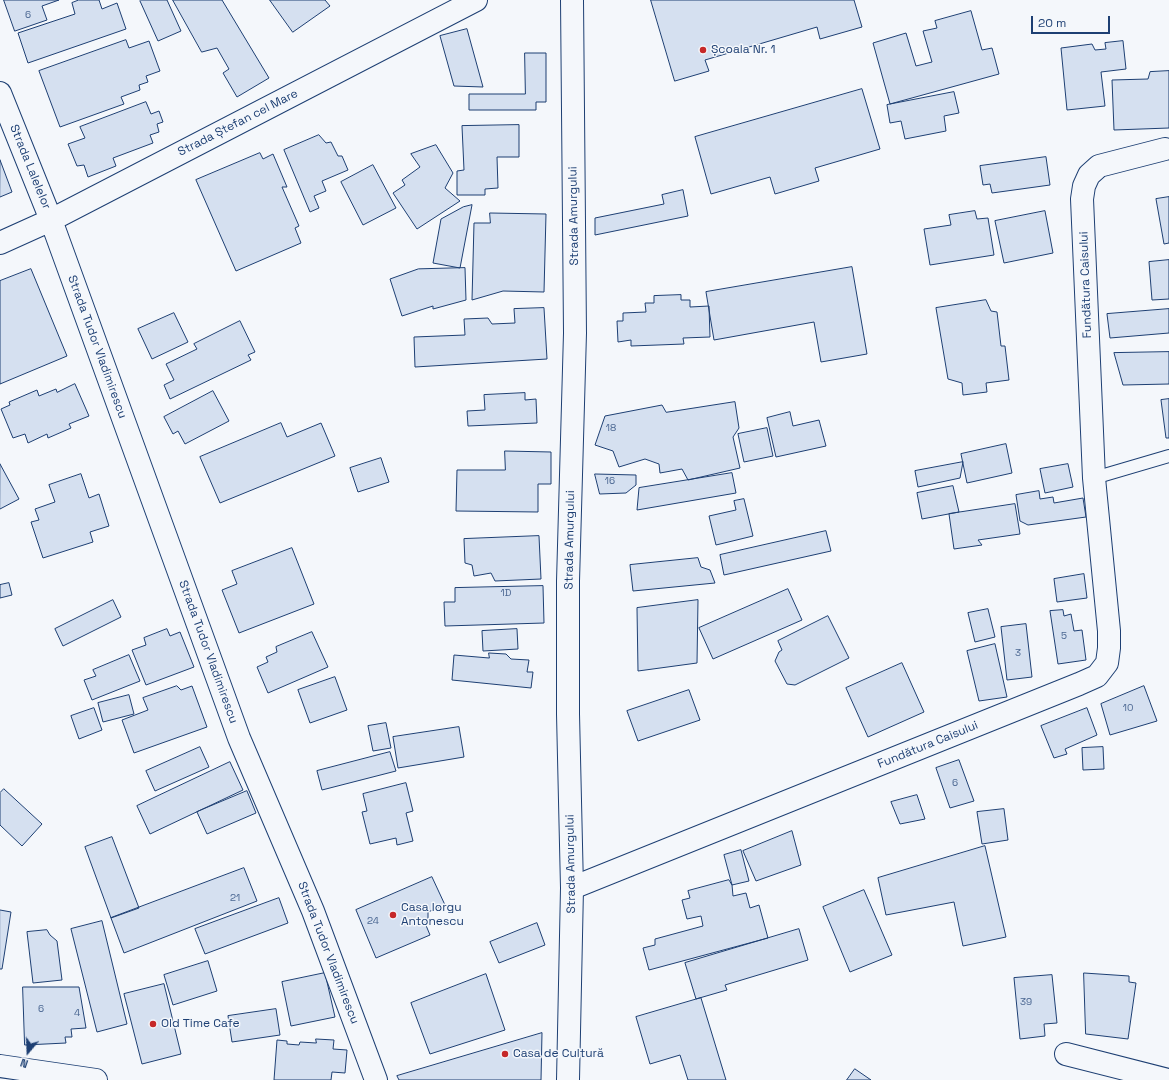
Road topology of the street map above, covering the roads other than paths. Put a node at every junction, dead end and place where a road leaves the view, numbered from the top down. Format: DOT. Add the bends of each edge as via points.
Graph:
graph roads {
  1 [pos="476,0"];
  2 [pos="572,0"];
  3 [pos="0,93"];
  4 [pos="1165,149"];
  5 [pos="51,220"];
  6 [pos="0,243"];
  7 [pos="1169,456"];
  8 [pos="1094,478"];
  9 [pos="572,888"];
  10 [pos="1066,1054"];
  11 [pos="0,1066"];
  12 [pos="96,1080"];
  13 [pos="376,1080"];
  14 [pos="568,1080"];
  15 [pos="1168,1080"];
  1 -- 5 [label="street, Strada Ștefan cel Mare"];
  2 -- 9 [label="street, Strada Amurgului" via="575,333 568,581 568,714"];
  3 -- 5 [label="street, Strada Lalelelor"];
  4 -- 8 [label="street, Fundătura Caisului" via="1099,166 1089,174 1084,186 1082,199"];
  5 -- 6 [label="street, Strada Ștefan cel Mare"];
  5 -- 13 [label="street, Strada Tudor Vladimirescu" via="239,738 313,911"];
  7 -- 8 [label="lane"];
  8 -- 9 [label="street, Fundătura Caisului" via="1109,632 1107,663 1097,676"];
  9 -- 14 [label="street, Strada Amurgului"];
  10 -- 15 [label="street"];
  11 -- 12 [label="street"];
}
